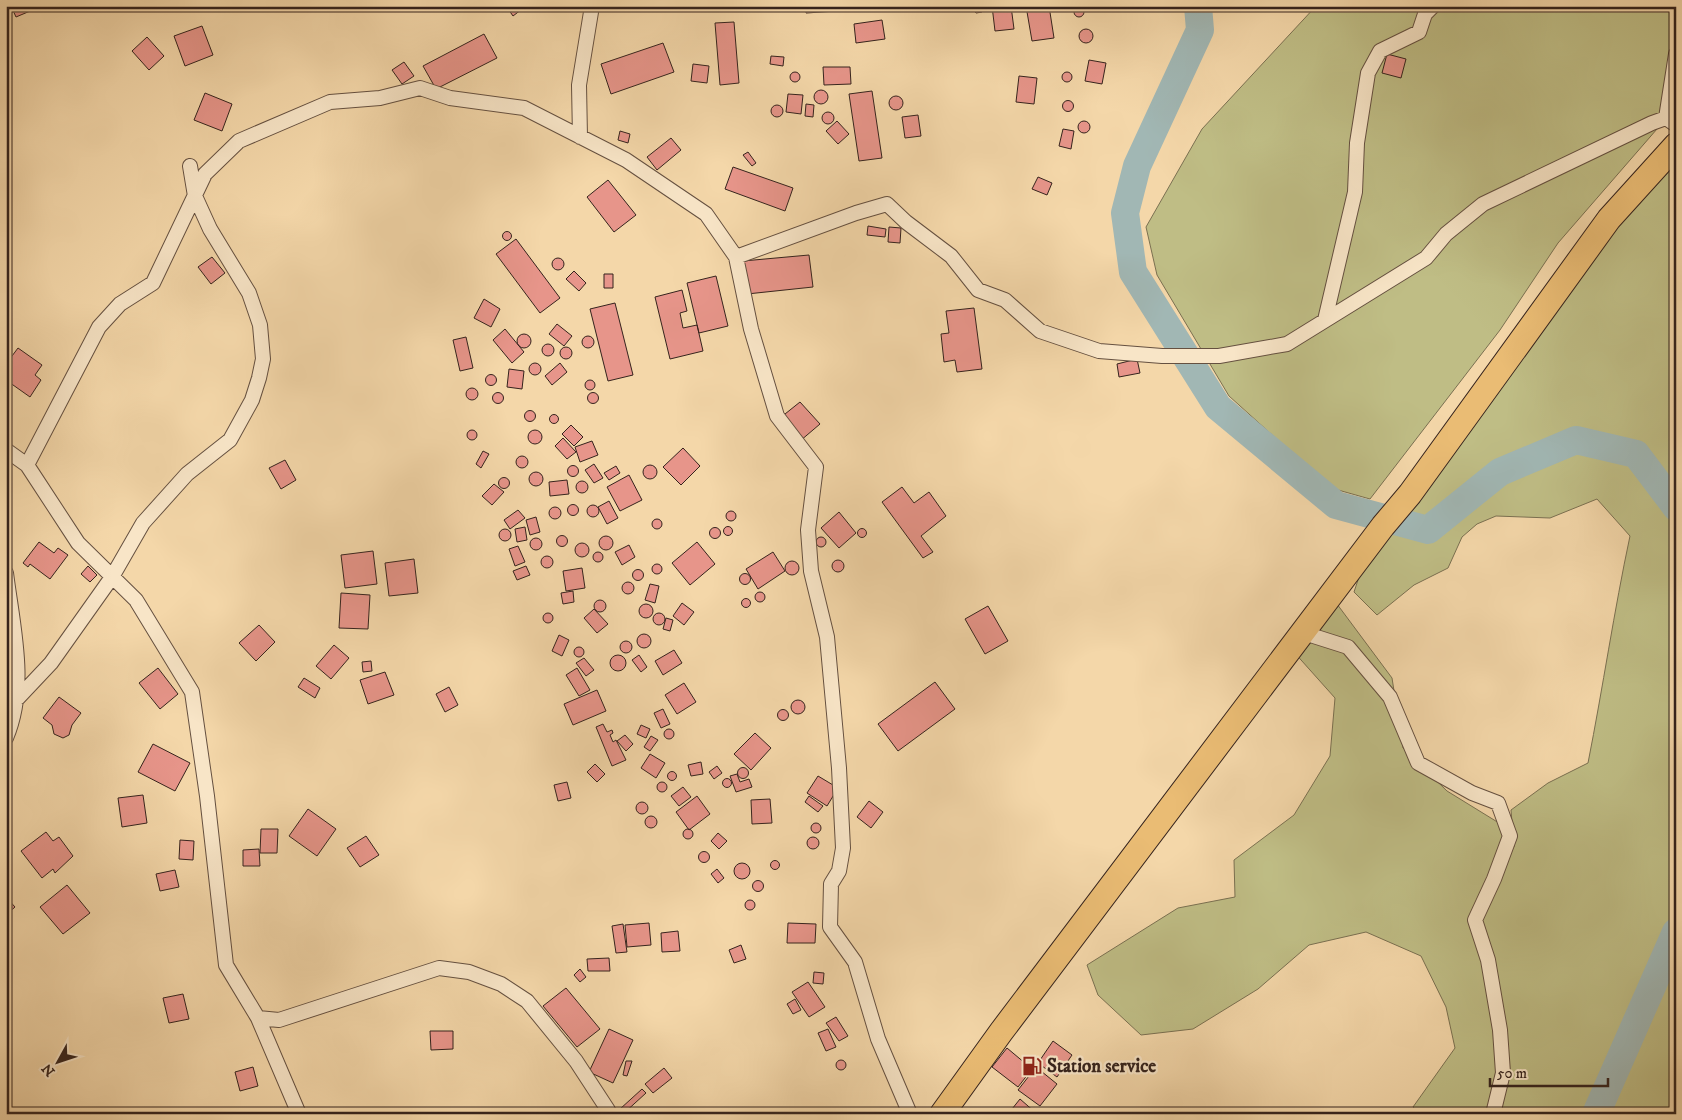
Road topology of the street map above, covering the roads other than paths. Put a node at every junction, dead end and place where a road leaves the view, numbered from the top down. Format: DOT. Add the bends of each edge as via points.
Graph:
graph roads {
  1 [pos="592,6"];
  2 [pos="1433,6"];
  3 [pos="1676,54"];
  4 [pos="1671,122"];
  5 [pos="580,137"];
  6 [pos="1676,145"];
  7 [pos="190,166"];
  8 [pos="195,196"];
  9 [pos="736,257"];
  10 [pos="1325,320"];
  11 [pos="6,450"];
  12 [pos="26,465"];
  13 [pos="6,573"];
  14 [pos="112,577"];
  15 [pos="1304,633"];
  16 [pos="18,698"];
  17 [pos="6,738"];
  18 [pos="258,1018"];
  19 [pos="608,1110"];
  20 [pos="299,1114"];
  21 [pos="910,1114"];
  22 [pos="942,1114"];
  23 [pos="1493,1114"];
  1 -- 5 [label="street" via="579,85"];
  2 -- 10 [label="street" via="1425,14 1419,32 1380,52 1368,73 1357,143 1356,192"];
  3 -- 4 [label="street"];
  4 -- 10 [label="street" via="1483,204 1446,234 1426,258"];
  5 -- 8 [label="street" via="524,108 450,98 420,88 380,98 330,102 238,141 205,174"];
  5 -- 9 [label="street" via="626,160 706,214"];
  6 -- 15 [label="highway" via="1609,219 1410,494"];
  7 -- 8 [label="street"];
  8 -- 12 [label="street" via="153,283 120,304 99,327"];
  8 -- 14 [label="street" via="249,293 260,325 263,358 260,378 230,440 187,474 142,523"];
  9 -- 10 [label="street" via="887,204 951,256 978,290 1005,300 1040,331 1099,351 1219,356 1287,344"];
  9 -- 21 [label="street" via="751,329 777,416 816,467 808,530 811,571 827,637 843,848 839,871 831,884 830,926 854,962 878,1039"];
  11 -- 12 [label="street"];
  12 -- 14 [label="street" via="78,543"];
  13 -- 16 [label="street" via="17,657"];
  14 -- 16 [label="street" via="52,663"];
  14 -- 18 [label="street" via="136,600 192,692 226,964"];
  15 -- 22 [label="highway"];
  15 -- 23 [label="street" via="1348,647 1390,697 1418,762 1472,793 1498,803 1510,836 1476,920 1488,960 1500,1030 1503,1073"];
  16 -- 17 [label="street"];
  18 -- 19 [label="street" via="278,1020 439,968 469,972 502,984 527,1001 576,1061"];
  18 -- 20 [label="street"];
}
